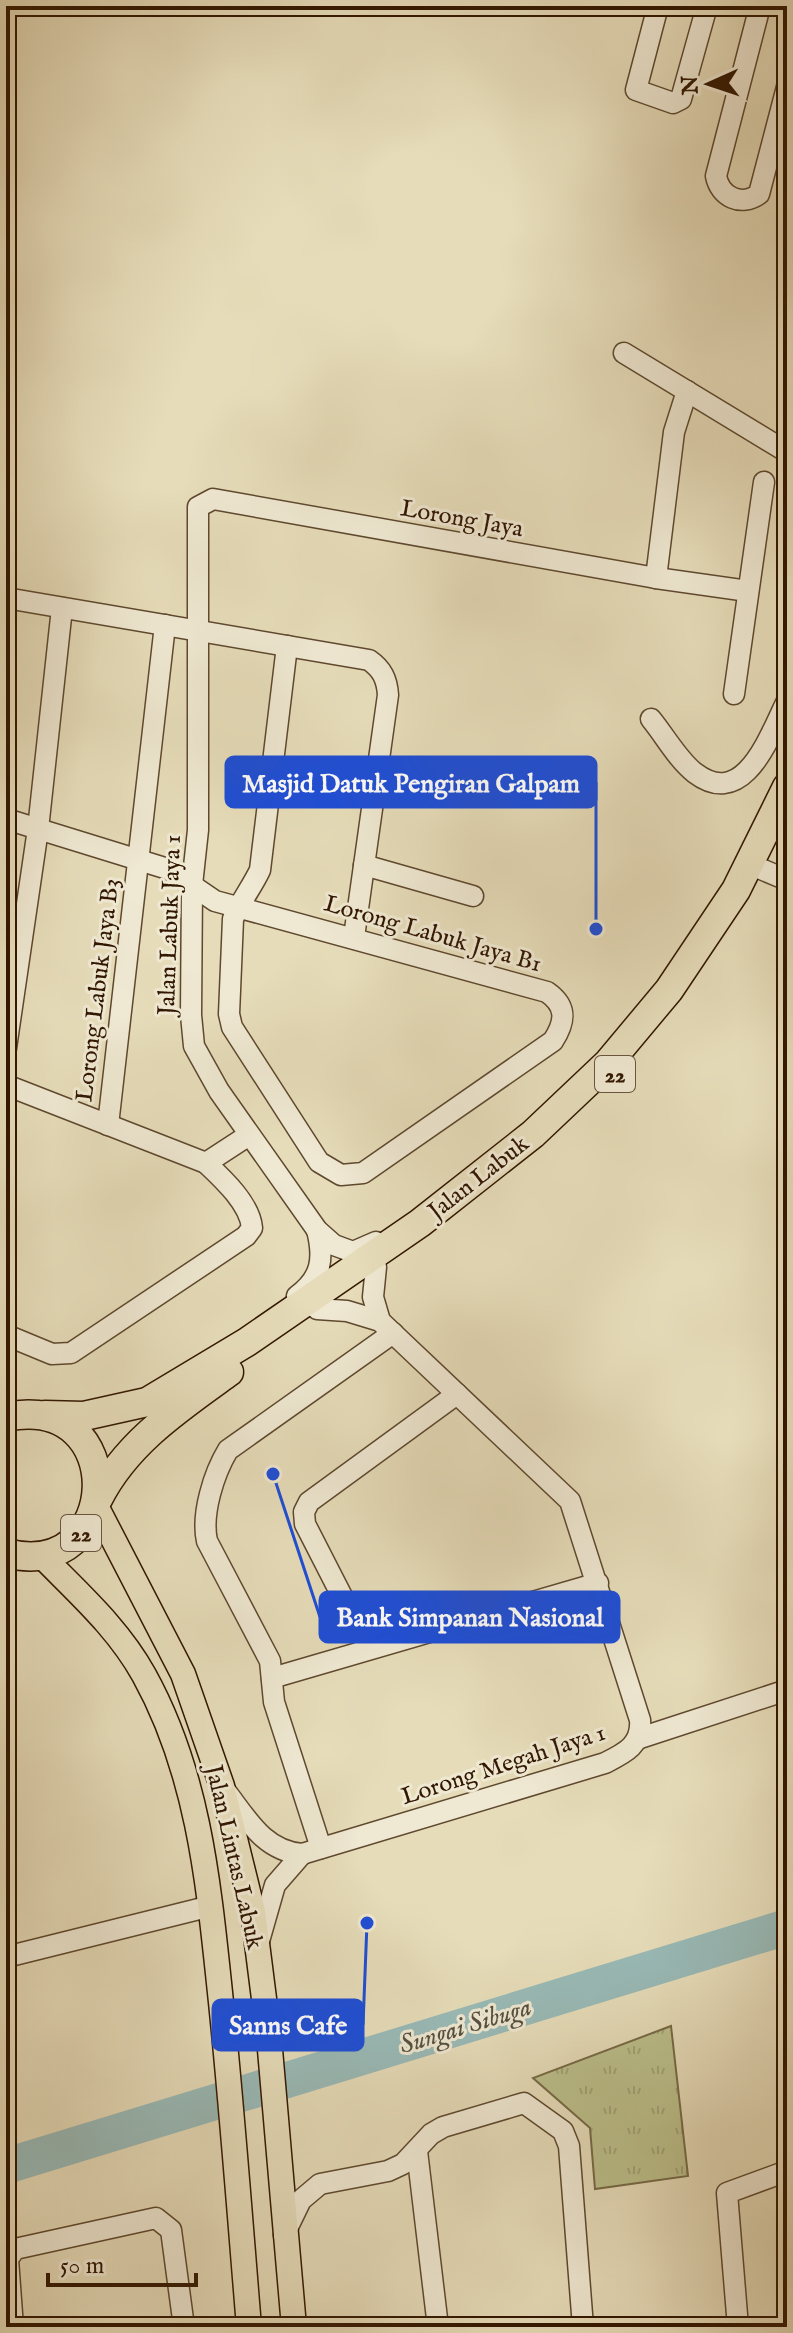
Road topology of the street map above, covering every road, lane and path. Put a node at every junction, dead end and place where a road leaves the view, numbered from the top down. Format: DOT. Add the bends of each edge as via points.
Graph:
graph roads {
  1 [pos="658,6"];
  2 [pos="707,6"];
  3 [pos="760,6"];
  4 [pos="787,87"];
  5 [pos="624,353"];
  6 [pos="687,391"];
  7 [pos="787,452"];
  8 [pos="764,482"];
  9 [pos="656,578"];
  10 [pos="748,591"];
  11 [pos="6,598"];
  12 [pos="62,608"];
  13 [pos="165,625"];
  14 [pos="200,632"];
  15 [pos="287,646"];
  16 [pos="734,694"];
  17 [pos="787,701"];
  18 [pos="651,719"];
  19 [pos="787,787"];
  20 [pos="6,819"];
  21 [pos="787,819"];
  22 [pos="38,829"];
  23 [pos="139,861"];
  24 [pos="364,865"];
  25 [pos="774,875"];
  26 [pos="192,885"];
  27 [pos="473,896"];
  28 [pos="239,907"];
  29 [pos="354,937"];
  30 [pos="6,1048"];
  31 [pos="6,1085"];
  32 [pos="108,1125"];
  33 [pos="249,1135"];
  34 [pos="206,1163"];
  35 [pos="420,1223"];
  36 [pos="317,1230"];
  37 [pos="376,1267"];
  38 [pos="317,1309"];
  39 [pos="386,1327"];
  40 [pos="6,1335"];
  41 [pos="247,1342"];
  42 [pos="457,1394"];
  43 [pos="20,1412"];
  44 [pos="97,1502"];
  45 [pos="6,1553"];
  46 [pos="42,1556"];
  47 [pos="598,1583"];
  48 [pos="369,1649"];
  49 [pos="272,1678"];
  50 [pos="787,1690"];
  51 [pos="640,1738"];
  52 [pos="222,1786"];
  53 [pos="312,1851"];
  54 [pos="211,1906"];
  55 [pos="258,1948"];
  56 [pos="6,1957"];
  57 [pos="417,2151"];
  58 [pos="787,2171"];
  59 [pos="284,2235"];
  60 [pos="242,2242"];
  61 [pos="13,2327"];
  62 [pos="184,2327"];
  63 [pos="240,2327"];
  64 [pos="249,2327"];
  65 [pos="294,2327"];
  66 [pos="438,2327"];
  67 [pos="583,2327"];
  68 [pos="738,2327"];
  1 -- 2 [label="street" via="636,90 673,103 681,99"];
  3 -- 4 [label="street" via="716,176 730,197 746,200 759,194"];
  5 -- 6 [label="street"];
  6 -- 7 [label="street"];
  6 -- 9 [label="street" via="674,432"];
  8 -- 10 [label="street"];
  9 -- 10 [label="street"];
  9 -- 14 [label="street, Lorong Jaya" via="213,499 201,502 197,512"];
  10 -- 16 [label="street"];
  11 -- 12 [label="street"];
  12 -- 13 [label="street"];
  12 -- 22 [label="street"];
  13 -- 14 [label="street"];
  13 -- 23 [label="street, Lorong Labuk Jaya B3"];
  14 -- 15 [label="street"];
  14 -- 26 [label="street, Jalan Labuk Jaya 1" via="198,830"];
  15 -- 24 [label="street" via="369,660 383,672 388,695"];
  15 -- 28 [label="street" via="260,870"];
  17 -- 18 [label="street" via="751,769 742,778 723,782 692,772"];
  19 -- 35 [label="highway, Jalan Labuk / 22" via="736,890 661,1000 608,1063 555,1115"];
  20 -- 22 [label="street, Lorong Labuk Jaya B1"];
  21 -- 25 [label="highway, Jalan Labuk / 22"];
  22 -- 23 [label="street, Lorong Labuk Jaya B1"];
  22 -- 30 [label="street"];
  23 -- 26 [label="street, Lorong Labuk Jaya B1" via="168,869"];
  23 -- 32 [label="street, Lorong Labuk Jaya B3"];
  24 -- 27 [label="street"];
  24 -- 29 [label="street"];
  25 -- 37 [label="highway, Jalan Labuk / 22" via="636,1052 587,1103"];
  26 -- 28 [label="street, Lorong Labuk Jaya B1" via="215,901"];
  26 -- 33 [label="street, Jalan Labuk Jaya 1" via="194,1046"];
  28 -- 29 [label="street, Lorong Labuk Jaya B1"];
  28 -- 29 [label="street, Lorong Labuk Jaya B1" via="233,919 232,1027 319,1162 341,1175 363,1173 553,1041 564,1013 558,999 547,992"];
  31 -- 32 [label="street"];
  32 -- 34 [label="street"];
  33 -- 34 [label="street"];
  33 -- 36 [label="street, Jalan Labuk Jaya 1"];
  34 -- 40 [label="street" via="250,1218 252,1228 246,1236 71,1353 52,1354"];
  35 -- 36 [label="street" via="353,1252"];
  35 -- 41 [label="highway, Jalan Labuk / 22"];
  36 -- 41 [label="street" via="322,1260 313,1282 267,1318"];
  37 -- 38 [label="highway, Jalan Labuk / 22"];
  37 -- 39 [label="street" via="373,1297"];
  38 -- 39 [label="street, Lorong Megah Jaya 1" via="347,1311"];
  38 -- 44 [label="highway, Jalan Labuk / 22" via="139,1441 111,1473"];
  39 -- 42 [label="street, Lorong Megah Jaya 1"];
  39 -- 49 [label="street" via="238,1441 219,1465 205,1524 207,1541 270,1661"];
  41 -- 43 [label="highway, Jalan Labuk / 22" via="147,1402 84,1416"];
  42 -- 47 [label="street, Lorong Megah Jaya 1" via="570,1501"];
  42 -- 48 [label="street" via="309,1502 304,1512 305,1524"];
  43 -- 44 [label="highway, 22" via="65,1424 87,1447 99,1477"];
  44 -- 46 [label="highway, 22" via="81,1533"];
  44 -- 52 [label="main road, Jalan Lintas Labuk" via="183,1674"];
  45 -- 46 [label="highway, 22"];
  46 -- 54 [label="main road, Jalan Lintas Labuk" via="88,1599 144,1675 185,1775 202,1833"];
  47 -- 48 [label="street"];
  47 -- 51 [label="street, Lorong Megah Jaya 1" via="640,1720"];
  48 -- 49 [label="street"];
  49 -- 53 [label="street"];
  50 -- 51 [label="street"];
  51 -- 53 [label="street, Lorong Megah Jaya 1" via="605,1763"];
  52 -- 53 [label="street" via="268,1843 287,1853"];
  52 -- 55 [label="main road, Jalan Lintas Labuk"];
  53 -- 55 [label="street" via="275,1885"];
  54 -- 56 [label="street"];
  54 -- 60 [label="main road, Jalan Lintas Labuk"];
  55 -- 59 [label="main road, Jalan Lintas Labuk"];
  57 -- 59 [label="street" via="388,2171 320,2184 301,2200"];
  57 -- 66 [label="street"];
  57 -- 67 [label="street" via="443,2127 518,2103 531,2105 563,2131 569,2146"];
  58 -- 68 [label="street" via="727,2193"];
  59 -- 65 [label="main road, Jalan Lintas Labuk"];
  60 -- 63 [label="street" via="236,2263"];
  60 -- 64 [label="main road, Jalan Lintas Labuk"];
  61 -- 62 [label="street" via="8,2259 15,2249 156,2218 171,2230"];
}
